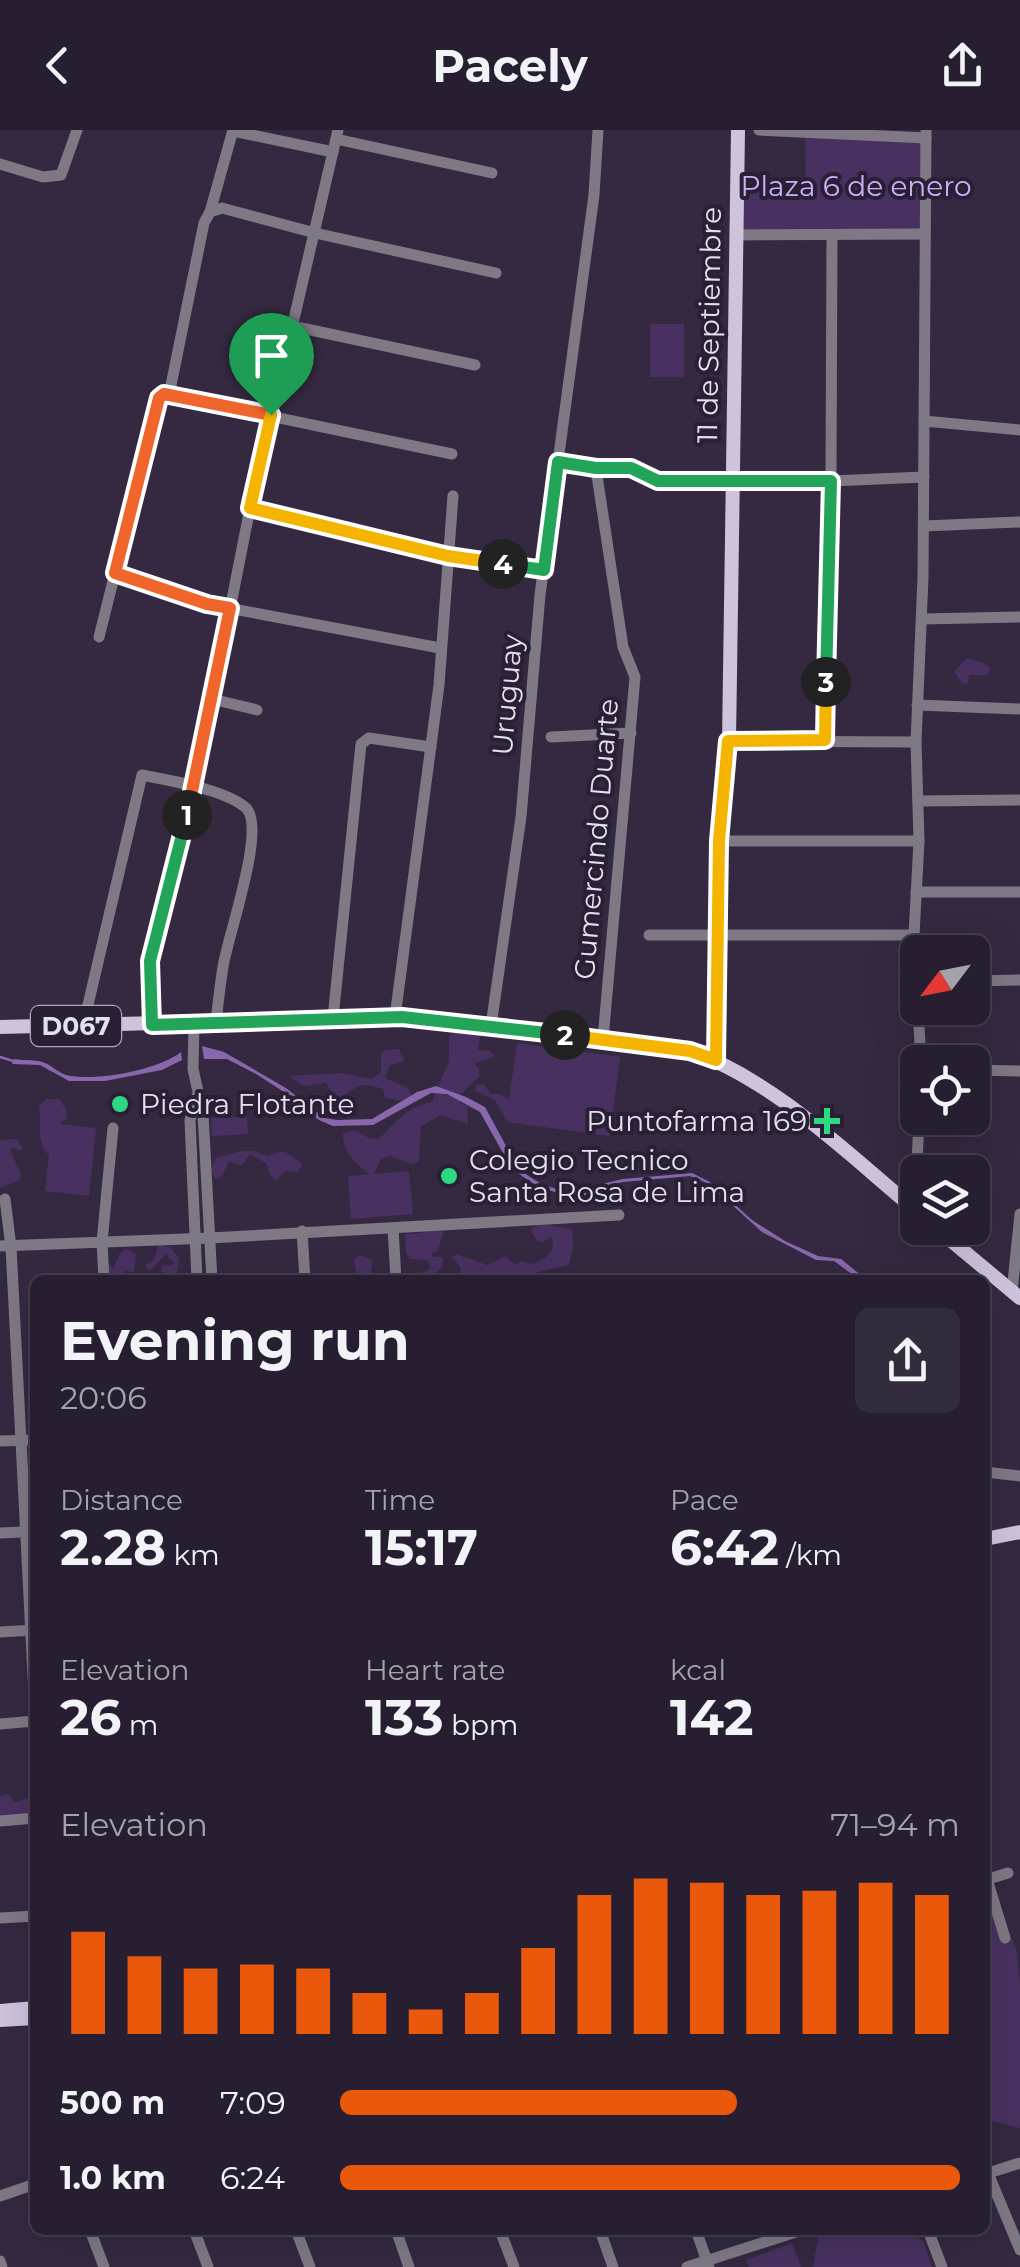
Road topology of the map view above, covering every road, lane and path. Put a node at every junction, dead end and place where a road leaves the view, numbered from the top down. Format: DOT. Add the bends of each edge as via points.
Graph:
graph roads {
  1 [pos="77,130"];
  2 [pos="233,130"];
  3 [pos="598,130"];
  4 [pos="738,130"];
  5 [pos="759,130"];
  6 [pos="926,134"];
  7 [pos="336,140"];
  8 [pos="0,164"];
  9 [pos="492,173"];
  10 [pos="210,212"];
  11 [pos="316,233"];
  12 [pos="925,234"];
  13 [pos="737,235"];
  14 [pos="832,235"];
  15 [pos="496,273"];
  16 [pos="292,326"];
  17 [pos="475,366"];
  18 [pos="169,396"];
  19 [pos="271,415"];
  20 [pos="924,421"];
  21 [pos="1020,430"];
  22 [pos="452,454"];
  23 [pos="558,462"];
  24 [pos="596,468"];
  25 [pos="924,477"];
  26 [pos="831,481"];
  27 [pos="732,482"];
  28 [pos="453,496"];
  29 [pos="250,508"];
  30 [pos="1020,522"];
  31 [pos="924,526"];
  32 [pos="448,556"];
  33 [pos="544,570"];
  34 [pos="115,573"];
  35 [pos="230,608"];
  36 [pos="1020,617"];
  37 [pos="922,619"];
  38 [pos="99,637"];
  39 [pos="440,648"];
  40 [pos="212,699"];
  41 [pos="918,706"];
  42 [pos="1020,709"];
  43 [pos="257,710"];
  44 [pos="631,733"];
  45 [pos="551,737"];
  46 [pos="825,740"];
  47 [pos="728,741"];
  48 [pos="916,742"];
  49 [pos="430,748"];
  50 [pos="195,786"];
  51 [pos="1020,800"];
  52 [pos="918,801"];
  53 [pos="719,841"];
  54 [pos="919,841"];
  55 [pos="916,892"];
  56 [pos="1020,892"];
  57 [pos="649,935"];
  58 [pos="900,935"];
  59 [pos="914,935"];
  60 [pos="717,937"];
  61 [pos="1020,980"];
  62 [pos="990,981"];
  63 [pos="395,1017"];
  64 [pos="333,1018"];
  65 [pos="216,1022"];
  66 [pos="194,1023"];
  67 [pos="152,1025"];
  68 [pos="83,1026"];
  69 [pos="491,1026"];
  70 [pos="0,1028"];
  71 [pos="603,1039"];
  72 [pos="716,1060"];
  73 [pos="990,1070"];
  74 [pos="1020,1071"];
  75 [pos="197,1096"];
  76 [pos="113,1128"];
  77 [pos="900,1198"];
  78 [pos="5,1199"];
  79 [pos="1020,1214"];
  80 [pos="619,1215"];
  81 [pos="392,1228"];
  82 [pos="302,1231"];
  83 [pos="210,1238"];
  84 [pos="195,1239"];
  85 [pos="102,1242"];
  86 [pos="956,1245"];
  87 [pos="5,1246"];
  88 [pos="104,1275"];
  89 [pos="197,1275"];
  90 [pos="212,1275"];
  91 [pos="305,1275"];
  92 [pos="396,1275"];
  93 [pos="1016,1295"];
  94 [pos="0,1341"];
  95 [pos="15,1343"];
  96 [pos="0,1441"];
  97 [pos="28,1441"];
  98 [pos="990,1473"];
  99 [pos="1020,1476"];
  100 [pos="24,1532"];
  101 [pos="1020,1532"];
  102 [pos="0,1533"];
  103 [pos="990,1537"];
  104 [pos="30,1591"];
  105 [pos="30,1630"];
  106 [pos="0,1632"];
  107 [pos="30,1721"];
  108 [pos="0,1724"];
  109 [pos="30,1818"];
  110 [pos="0,1821"];
  111 [pos="1008,1873"];
  112 [pos="990,1878"];
  113 [pos="990,1891"];
  114 [pos="30,1916"];
  115 [pos="0,1918"];
  116 [pos="1005,1938"];
  117 [pos="30,2008"];
  118 [pos="0,2011"];
  119 [pos="30,2018"];
  120 [pos="0,2020"];
  121 [pos="1020,2163"];
  122 [pos="990,2173"];
  123 [pos="990,2181"];
  124 [pos="30,2186"];
  125 [pos="0,2196"];
  126 [pos="92,2235"];
  127 [pos="196,2235"];
  128 [pos="298,2235"];
  129 [pos="398,2235"];
  130 [pos="502,2235"];
  131 [pos="602,2235"];
  132 [pos="698,2235"];
  133 [pos="788,2235"];
  134 [pos="930,2235"];
  135 [pos="1020,2250"];
  136 [pos="708,2264"];
  137 [pos="104,2267"];
  138 [pos="208,2267"];
  139 [pos="310,2267"];
  140 [pos="409,2267"];
  141 [pos="514,2267"];
  142 [pos="613,2267"];
  143 [pos="687,2267"];
  144 [pos="942,2267"];
  1 -- 8 [label="street" via="62,175 44,177"];
  2 -- 7 [label="street"];
  2 -- 10 [label="street"];
  3 -- 23 [label="street, Uruguay"];
  4 -- 13 [label="main road, 11 de Septiembre"];
  5 -- 6 [label="street"];
  6 -- 12 [label="street"];
  7 -- 9 [label="street"];
  7 -- 11 [label="street"];
  10 -- 11 [label="street" via="222,208"];
  10 -- 18 [label="street"];
  11 -- 15 [label="street"];
  11 -- 16 [label="street"];
  12 -- 14 [label="street"];
  12 -- 20 [label="street"];
  13 -- 14 [label="street"];
  13 -- 27 [label="main road, 11 de Septiembre"];
  14 -- 26 [label="street"];
  16 -- 17 [label="street"];
  16 -- 19 [label="street"];
  18 -- 19 [label="street"];
  18 -- 34 [label="street" via="157,400"];
  19 -- 22 [label="street"];
  19 -- 29 [label="street"];
  20 -- 21 [label="street"];
  20 -- 25 [label="street"];
  23 -- 24 [label="street"];
  23 -- 33 [label="street, Uruguay"];
  24 -- 27 [label="street" via="631,468 658,481"];
  24 -- 44 [label="street, Gumercindo Duarte" via="623,646 635,677"];
  25 -- 26 [label="street"];
  25 -- 31 [label="street"];
  26 -- 27 [label="street"];
  26 -- 46 [label="street"];
  27 -- 47 [label="main road, 11 de Septiembre"];
  28 -- 32 [label="street"];
  29 -- 32 [label="street"];
  29 -- 35 [label="street"];
  30 -- 31 [label="street"];
  31 -- 37 [label="street"];
  32 -- 33 [label="street"];
  32 -- 39 [label="street"];
  33 -- 69 [label="street, Uruguay" via="521,817"];
  34 -- 35 [label="street"];
  34 -- 38 [label="street"];
  35 -- 39 [label="street"];
  35 -- 40 [label="street"];
  36 -- 37 [label="street"];
  37 -- 41 [label="street"];
  39 -- 49 [label="street"];
  40 -- 43 [label="street"];
  40 -- 50 [label="street"];
  41 -- 42 [label="street"];
  41 -- 48 [label="street"];
  44 -- 45 [label="street"];
  44 -- 71 [label="street, Gumercindo Duarte"];
  46 -- 47 [label="street"];
  46 -- 48 [label="street"];
  47 -- 53 [label="main road, 11 de Septiembre"];
  48 -- 52 [label="street"];
  49 -- 63 [label="street"];
  49 -- 64 [label="street" via="370,738 361,744"];
  50 -- 65 [label="street" via="237,802 254,821"];
  50 -- 67 [label="street" via="150,961"];
  50 -- 68 [label="street" via="142,775"];
  51 -- 52 [label="street"];
  52 -- 54 [label="street"];
  53 -- 54 [label="street"];
  53 -- 60 [label="main road, 11 de Septiembre"];
  54 -- 55 [label="street"];
  55 -- 56 [label="street"];
  55 -- 59 [label="street"];
  57 -- 60 [label="street"];
  58 -- 60 [label="street"];
  60 -- 72 [label="main road, 11 de Septiembre"];
  61 -- 62 [label="street"];
  63 -- 64 [label="main road, D067"];
  63 -- 69 [label="main road, D067"];
  64 -- 65 [label="main road, D067"];
  65 -- 66 [label="main road, D067"];
  66 -- 67 [label="main road, D067"];
  66 -- 75 [label="street"];
  67 -- 68 [label="main road, D067"];
  68 -- 70 [label="main road, D067"];
  69 -- 71 [label="main road, D067"];
  71 -- 72 [label="main road, D067"];
  72 -- 77 [label="main road, D067" via="761,1084"];
  73 -- 74 [label="street"];
  75 -- 83 [label="street"];
  75 -- 84 [label="street" via="190,1120"];
  76 -- 85 [label="street"];
  78 -- 87 [label="street"];
  79 -- 93 [label="street"];
  80 -- 81 [label="street"];
  81 -- 82 [label="street"];
  81 -- 92 [label="street"];
  82 -- 83 [label="street"];
  82 -- 91 [label="street"];
  83 -- 84 [label="street"];
  83 -- 90 [label="street"];
  84 -- 85 [label="street"];
  84 -- 89 [label="street"];
  85 -- 87 [label="street"];
  85 -- 88 [label="street"];
  86 -- 93 [label="main road"];
  87 -- 95 [label="street"];
  94 -- 95 [label="street"];
  95 -- 97 [label="street"];
  96 -- 97 [label="street"];
  97 -- 100 [label="street"];
  98 -- 99 [label="street"];
  100 -- 102 [label="street"];
  100 -- 104 [label="street"];
  101 -- 103 [label="main road"];
  105 -- 106 [label="street"];
  107 -- 108 [label="street"];
  109 -- 110 [label="street"];
  111 -- 112 [label="street"];
  113 -- 116 [label="street"];
  114 -- 115 [label="street"];
  117 -- 118 [label="main road"];
  119 -- 120 [label="main road"];
  121 -- 122 [label="street"];
  123 -- 135 [label="street"];
  124 -- 125 [label="street"];
  126 -- 137 [label="street"];
  127 -- 138 [label="street"];
  128 -- 139 [label="street"];
  129 -- 140 [label="street"];
  130 -- 141 [label="street"];
  131 -- 142 [label="street"];
  132 -- 136 [label="street"];
  133 -- 136 [label="street"];
  134 -- 144 [label="street"];
  136 -- 143 [label="street"];
}
